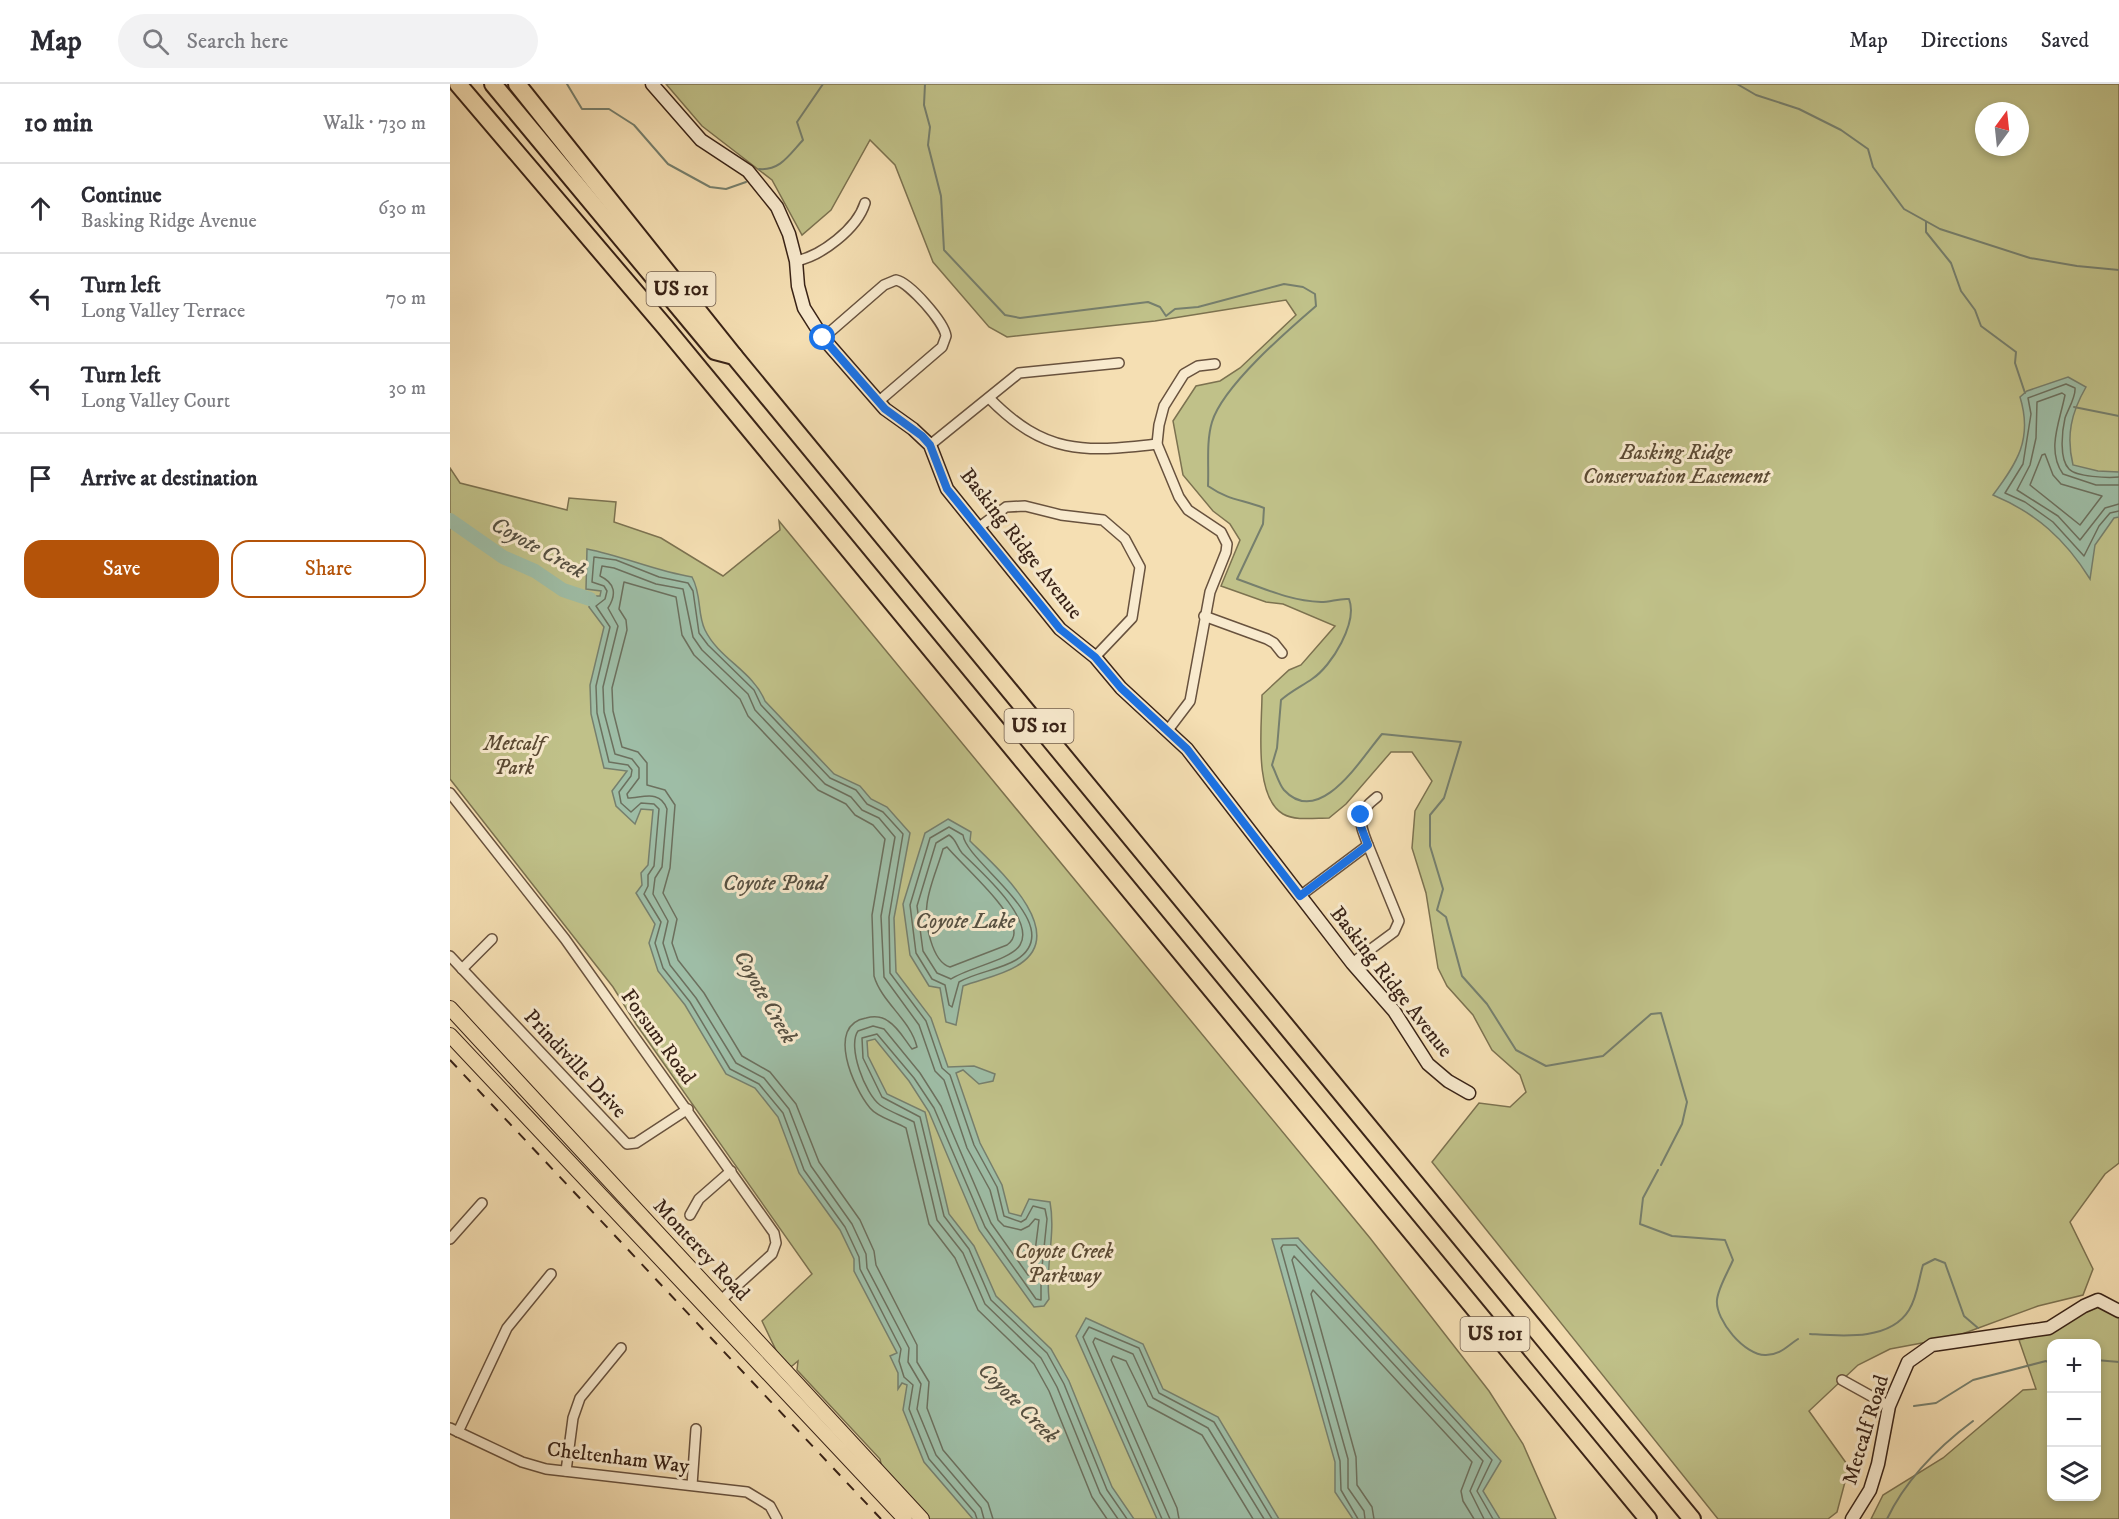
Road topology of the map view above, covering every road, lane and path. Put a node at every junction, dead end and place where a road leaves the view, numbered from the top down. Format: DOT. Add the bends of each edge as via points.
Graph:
graph roads {
  1 [pos="458,84"];
  2 [pos="483,84"];
  3 [pos="493,84"];
  4 [pos="517,84"];
  5 [pos="532,84"];
  6 [pos="652,84"];
  7 [pos="542,115"];
  8 [pos="865,203"];
  9 [pos="796,261"];
  10 [pos="665,327"];
  11 [pos="823,338"];
  12 [pos="734,356"];
  13 [pos="1119,363"];
  14 [pos="1215,364"];
  15 [pos="990,398"];
  16 [pos="878,402"];
  17 [pos="1157,444"];
  18 [pos="930,445"];
  19 [pos="978,528"];
  20 [pos="1204,616"];
  21 [pos="1282,653"];
  22 [pos="1095,657"];
  23 [pos="1168,730"];
  24 [pos="450,793"];
  25 [pos="1377,797"];
  26 [pos="1368,845"];
  27 [pos="1300,896"];
  28 [pos="492,939"];
  29 [pos="450,957"];
  30 [pos="1352,963"];
  31 [pos="462,969"];
  32 [pos="450,1008"];
  33 [pos="450,1035"];
  34 [pos="1469,1093"];
  35 [pos="688,1109"];
  36 [pos="731,1172"];
  37 [pos="482,1203"];
  38 [pos="690,1215"];
  39 [pos="450,1239"];
  40 [pos="551,1274"];
  41 [pos="720,1301"];
  42 [pos="2119,1311"];
  43 [pos="621,1348"];
  44 [pos="1842,1380"];
  45 [pos="1889,1406"];
  46 [pos="696,1429"];
  47 [pos="454,1430"];
  48 [pos="566,1472"];
  49 [pos="692,1485"];
  50 [pos="777,1519"];
  51 [pos="904,1519"];
  52 [pos="922,1519"];
  53 [pos="1648,1519"];
  54 [pos="1692,1519"];
  55 [pos="1852,1519"];
  1 -- 10 [label="highway, US 101"];
  2 -- 10 [label="highway" via="655,298"];
  3 -- 12 [label="highway" via="715,351"];
  4 -- 7 [label="highway, US 101"];
  5 -- 7 [label="highway"];
  6 -- 9 [label="street, Basking Ridge Avenue" via="701,140 748,171 766,191 784,220"];
  7 -- 12 [label="highway, US 101"];
  8 -- 9 [label="street" via="853,223 813,256"];
  9 -- 11 [label="street, Basking Ridge Avenue" via="804,308"];
  10 -- 53 [label="highway, US 101"];
  11 -- 16 [label="street, Basking Ridge Avenue"];
  11 -- 16 [label="street" via="884,285 896,280 908,285 943,325 946,336 942,347"];
  12 -- 54 [label="highway, US 101"];
  13 -- 15 [label="street" via="1023,371"];
  14 -- 17 [label="street" via="1191,369 1172,389 1161,415"];
  15 -- 17 [label="street" via="1028,431 1066,446 1106,449"];
  15 -- 18 [label="street"];
  16 -- 18 [label="street, Basking Ridge Avenue"];
  17 -- 20 [label="street" via="1188,510 1221,532 1227,544"];
  18 -- 19 [label="street, Basking Ridge Avenue" via="947,489"];
  19 -- 22 [label="street, Basking Ridge Avenue" via="1060,629"];
  19 -- 22 [label="street" via="1006,507 1025,506 1103,520 1125,539 1140,567 1132,618"];
  20 -- 21 [label="street" via="1268,639"];
  20 -- 23 [label="street" via="1190,701"];
  22 -- 23 [label="street, Basking Ridge Avenue" via="1121,688"];
  23 -- 27 [label="street, Basking Ridge Avenue" via="1187,749"];
  24 -- 35 [label="street, Forsum Road" via="565,939"];
  25 -- 26 [label="street" via="1361,815 1360,824"];
  26 -- 27 [label="street"];
  26 -- 30 [label="street" via="1399,921 1394,932"];
  27 -- 30 [label="street, Basking Ridge Avenue"];
  28 -- 31 [label="street"];
  29 -- 31 [label="street, Prindiville Drive"];
  30 -- 34 [label="street, Basking Ridge Avenue" via="1394,1011 1428,1064"];
  31 -- 35 [label="street, Prindiville Drive" via="627,1144 636,1143"];
  32 -- 41 [label="main road, Monterey Road"];
  33 -- 51 [label="main road, Monterey Road"];
  35 -- 36 [label="street, Forsum Road"];
  36 -- 38 [label="street" via="699,1199"];
  36 -- 41 [label="street, Forsum Road" via="774,1233 776,1243 772,1254"];
  37 -- 39 [label="street"];
  40 -- 47 [label="street" via="507,1328"];
  41 -- 52 [label="main road, Monterey Road"];
  42 -- 45 [label="street, Metcalf Road" via="2098,1300 2049,1328 1932,1345 1908,1362"];
  43 -- 48 [label="street" via="580,1398 573,1418"];
  44 -- 45 [label="street"];
  45 -- 55 [label="street, Metcalf Road" via="1870,1490"];
  46 -- 49 [label="street"];
  47 -- 48 [label="street, Cheltenham Way" via="522,1462"];
  48 -- 49 [label="street, Cheltenham Way"];
  49 -- 50 [label="street, Cheltenham Way" via="747,1492 770,1506"];
}
